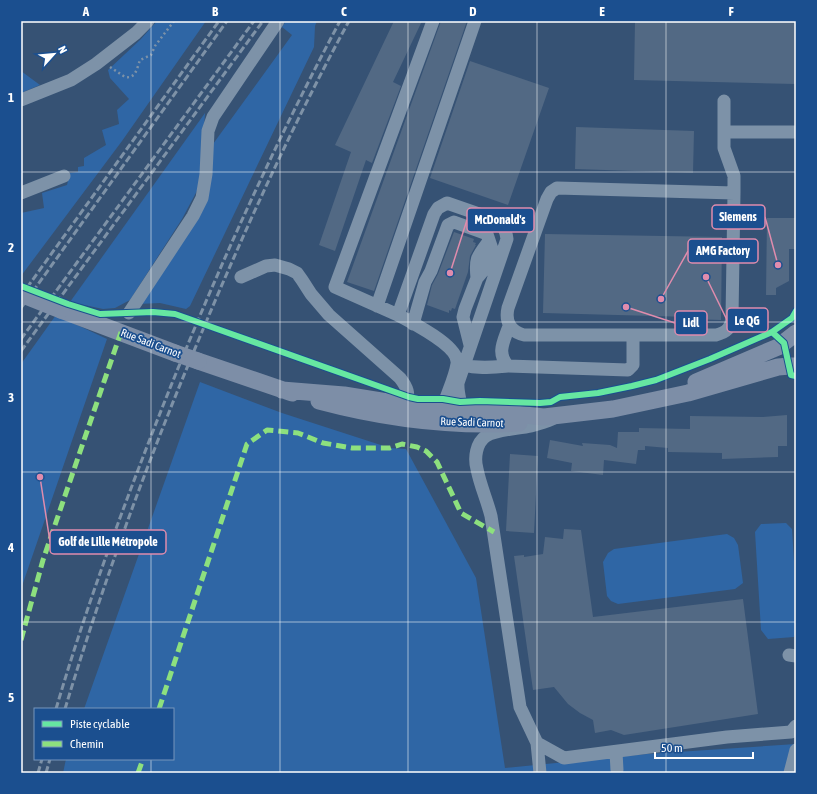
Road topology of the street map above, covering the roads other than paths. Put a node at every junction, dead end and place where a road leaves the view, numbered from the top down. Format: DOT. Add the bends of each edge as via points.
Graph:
graph roads {
  1 [pos="148,21"];
  2 [pos="278,21"];
  3 [pos="433,21"];
  4 [pos="475,21"];
  5 [pos="21,100"];
  6 [pos="724,101"];
  7 [pos="724,132"];
  8 [pos="796,132"];
  9 [pos="64,176"];
  10 [pos="21,193"];
  11 [pos="734,193"];
  12 [pos="241,278"];
  13 [pos="21,294"];
  14 [pos="377,306"];
  15 [pos="129,313"];
  16 [pos="398,314"];
  17 [pos="412,324"];
  18 [pos="509,326"];
  19 [pos="796,333"];
  20 [pos="633,336"];
  21 [pos="446,344"];
  22 [pos="470,345"];
  23 [pos="464,365"];
  24 [pos="508,366"];
  25 [pos="796,366"];
  26 [pos="282,390"];
  27 [pos="652,400"];
  28 [pos="406,405"];
  29 [pos="442,415"];
  30 [pos="551,416"];
  31 [pos="462,417"];
  32 [pos="794,729"];
  33 [pos="536,743"];
  34 [pos="796,745"];
  35 [pos="796,750"];
  36 [pos="616,752"];
  37 [pos="617,770"];
  38 [pos="540,773"];
  39 [pos="790,773"];
  1 -- 5 [label="lane" via="101,60 71,80"];
  2 -- 15 [label="lane" via="213,117 208,131 202,198 193,216"];
  3 -- 14 [label="lane" via="335,287"];
  4 -- 14 [label="lane"];
  6 -- 7 [label="lane"];
  7 -- 8 [label="lane"];
  7 -- 11 [label="lane" via="724,148 734,176"];
  9 -- 10 [label="lane"];
  11 -- 18 [label="lane" via="557,188 547,199 508,308 506,315"];
  11 -- 20 [label="lane" via="731,326 716,335"];
  12 -- 28 [label="lane" via="266,266 282,266 297,273 320,306 400,378 409,397"];
  13 -- 26 [label="main road, Rue Sadi Carnot, bridge"];
  14 -- 16 [label="lane"];
  16 -- 17 [label="lane"];
  16 -- 22 [label="lane" via="438,208 447,203 496,220 504,228 507,239"];
  17 -- 21 [label="lane"];
  17 -- 22 [label="lane" via="425,282 448,225 454,222 483,232 487,234 489,241 476,261 477,278 463,317"];
  18 -- 20 [label="lane" via="518,334 524,335"];
  18 -- 24 [label="lane" via="501,352"];
  19 -- 27 [label="main road, Rue Sadi Carnot" via="778,346"];
  20 -- 24 [label="lane" via="633,365 628,370"];
  21 -- 22 [label="lane" via="463,348"];
  21 -- 29 [label="lane" via="453,352 457,363 443,404"];
  22 -- 23 [label="lane"];
  23 -- 24 [label="lane"];
  23 -- 31 [label="lane" via="457,389"];
  25 -- 27 [label="main road, Rue Sadi Carnot" via="778,367 694,392"];
  26 -- 28 [label="main road, Rue Sadi Carnot" via="344,395"];
  26 -- 29 [label="main road, Rue Sadi Carnot" via="312,400 372,413"];
  27 -- 30 [label="main road, Rue Sadi Carnot"];
  28 -- 29 [label="main road, Rue Sadi Carnot"];
  29 -- 31 [label="main road, Rue Sadi Carnot"];
  30 -- 31 [label="main road, Rue Sadi Carnot" via="487,411"];
  30 -- 33 [label="lane" via="532,426 485,436 475,460 491,516 520,707"];
  32 -- 34 [label="lane"];
  32 -- 36 [label="lane"];
  33 -- 36 [label="lane" via="564,758"];
  33 -- 38 [label="lane"];
  35 -- 39 [label="lane"];
  36 -- 37 [label="lane"];
}
